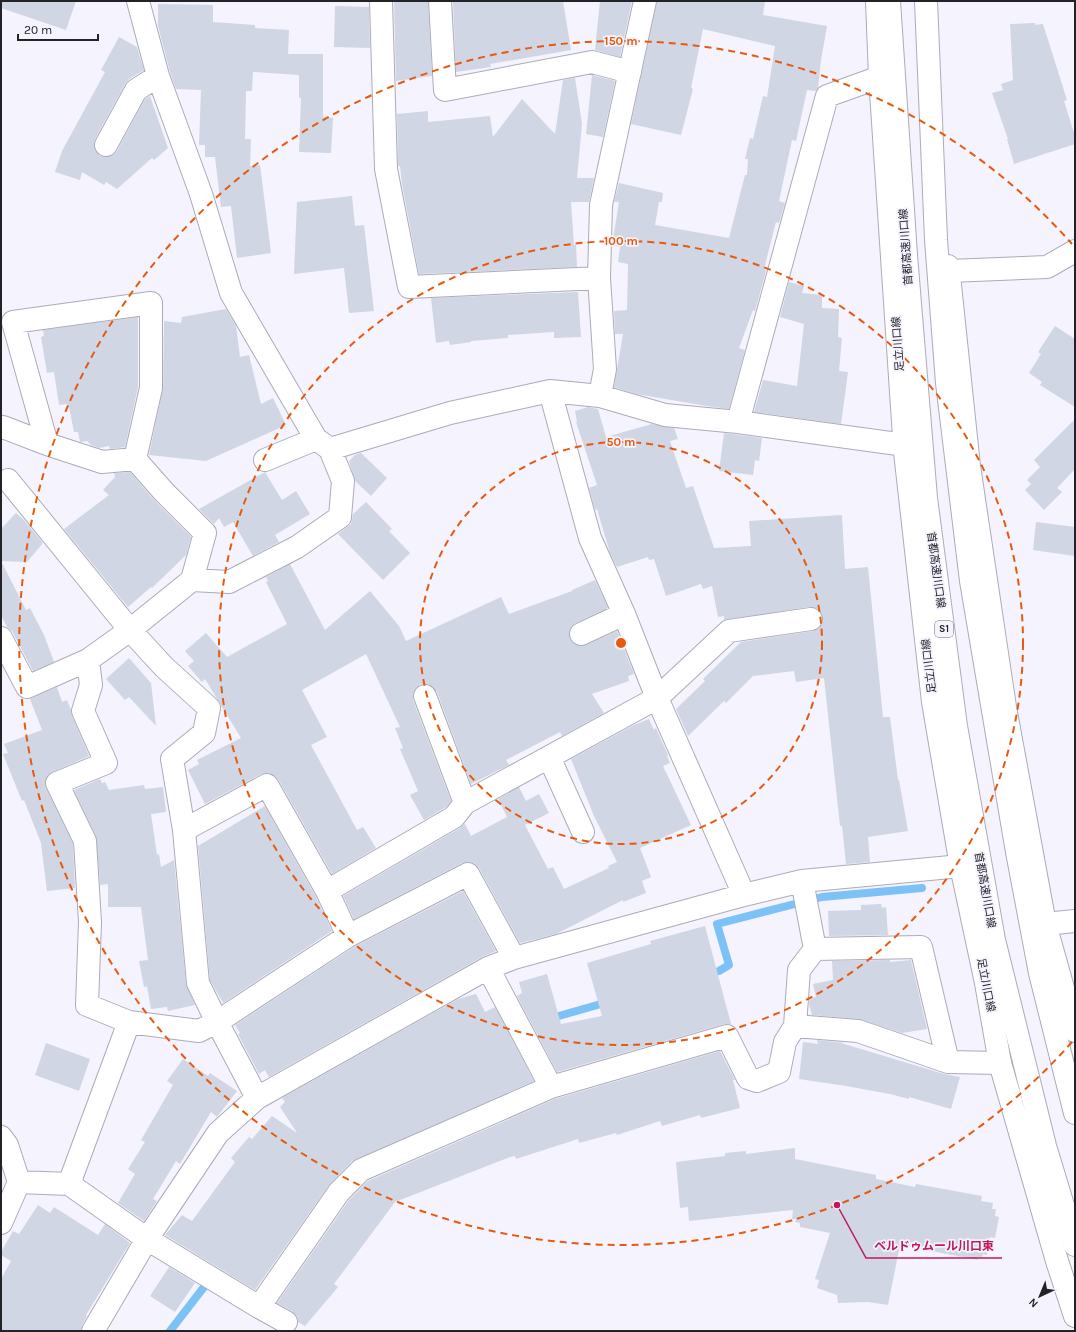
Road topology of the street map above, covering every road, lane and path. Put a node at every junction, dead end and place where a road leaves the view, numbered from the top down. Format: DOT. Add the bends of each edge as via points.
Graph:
graph roads {
  1 [pos="138,1"];
  2 [pos="381,1"];
  3 [pos="440,1"];
  4 [pos="645,1"];
  5 [pos="877,1"];
  6 [pos="889,1"];
  7 [pos="926,1"];
  8 [pos="936,1"];
  9 [pos="630,72"];
  10 [pos="158,76"];
  11 [pos="880,77"];
  12 [pos="106,145"];
  13 [pos="1075,251"];
  14 [pos="949,271"];
  15 [pos="599,278"];
  16 [pos="550,391"];
  17 [pos="600,396"];
  18 [pos="738,422"];
  19 [pos="1,428"];
  20 [pos="47,444"];
  21 [pos="323,444"];
  22 [pos="905,445"];
  23 [pos="135,459"];
  24 [pos="265,460"];
  25 [pos="3,483"];
  26 [pos="192,580"];
  27 [pos="624,614"];
  28 [pos="811,619"];
  29 [pos="130,630"];
  30 [pos="581,634"];
  31 [pos="2,642"];
  32 [pos="88,660"];
  33 [pos="425,696"];
  34 [pos="657,698"];
  35 [pos="549,757"];
  36 [pos="465,803"];
  37 [pos="184,830"];
  38 [pos="583,832"];
  39 [pos="961,866"];
  40 [pos="802,881"];
  41 [pos="327,891"];
  42 [pos="744,895"];
  43 [pos="1075,922"];
  44 [pos="1045,924"];
  45 [pos="348,936"];
  46 [pos="815,949"];
  47 [pos="514,958"];
  48 [pos="488,968"];
  49 [pos="128,1022"];
  50 [pos="217,1022"];
  51 [pos="795,1026"];
  52 [pos="1075,1031"];
  53 [pos="948,1062"];
  54 [pos="1000,1063"];
  55 [pos="551,1087"];
  56 [pos="257,1098"];
  57 [pos="1075,1112"];
  58 [pos="1,1137"];
  59 [pos="20,1182"];
  60 [pos="69,1184"];
  61 [pos="1,1223"];
  62 [pos="147,1239"];
  63 [pos="1075,1245"];
  64 [pos="259,1307"];
  65 [pos="1075,1316"];
  66 [pos="286,1322"];
  67 [pos="93,1331"];
  1 -- 10 [label="main road"];
  2 -- 15 [label="main road" via="386,169 409,287"];
  3 -- 9 [label="main road" via="445,90 592,62"];
  4 -- 9 [label="main road"];
  5 -- 11 [label="main road, 足立川口線"];
  6 -- 63 [label="main road, 首都高速川口線 / S1" via="905,247 926,498 956,726 994,940 1045,1146"];
  7 -- 57 [label="main road" via="936,240 947,383 971,581 1039,965"];
  8 -- 14 [label="main road" via="937,67"];
  9 -- 15 [label="main road" via="601,205"];
  10 -- 12 [label="main road" via="136,90"];
  10 -- 21 [label="main road" via="201,194 231,293"];
  11 -- 18 [label="main road" via="828,96"];
  11 -- 22 [label="main road, 足立川口線"];
  13 -- 14 [label="main road" via="1047,267"];
  14 -- 44 [label="main road" via="969,466 1005,707"];
  15 -- 17 [label="main road" via="605,369"];
  16 -- 17 [label="main road"];
  16 -- 21 [label="main road"];
  16 -- 27 [label="main road" via="590,538"];
  17 -- 18 [label="main road" via="665,415"];
  18 -- 22 [label="main road"];
  19 -- 20 [label="main road"];
  20 -- 23 [label="main road" via="102,462"];
  20 -- 23 [label="main road" via="13,322 151,303 152,388"];
  21 -- 24 [label="main road"];
  21 -- 26 [label="main road" via="343,481 340,516 297,547 229,582"];
  22 -- 39 [label="main road, 足立川口線" via="933,702"];
  23 -- 26 [label="main road" via="205,533"];
  25 -- 29 [label="main road"];
  26 -- 29 [label="main road"];
  27 -- 30 [label="main road"];
  27 -- 34 [label="main road"];
  28 -- 34 [label="main road" via="729,631"];
  29 -- 32 [label="main road"];
  29 -- 37 [label="main road" via="164,667 209,708 204,733 172,759"];
  31 -- 32 [label="main road" via="27,687"];
  32 -- 49 [label="main road" via="91,685 83,711 106,763 57,783 85,841 90,922 87,1006"];
  33 -- 36 [label="main road"];
  34 -- 35 [label="main road"];
  34 -- 42 [label="main road"];
  35 -- 36 [label="main road"];
  35 -- 38 [label="main road"];
  36 -- 41 [label="main road" via="454,817"];
  37 -- 41 [label="main road" via="267,785"];
  37 -- 50 [label="main road" via="198,983"];
  39 -- 40 [label="main road"];
  39 -- 54 [label="main road, 足立川口線"];
  40 -- 42 [label="main road"];
  40 -- 46 [label="main road"];
  41 -- 45 [label="main road"];
  42 -- 47 [label="main road"];
  43 -- 44 [label="main road"];
  44 -- 52 [label="main road"];
  45 -- 47 [label="main road" via="468,874"];
  45 -- 50 [label="main road"];
  46 -- 51 [label="main road" via="798,970"];
  46 -- 53 [label="main road" via="921,947"];
  47 -- 48 [label="main road"];
  48 -- 55 [label="main road"];
  48 -- 56 [label="main road"];
  49 -- 50 [label="main road" via="199,1031"];
  49 -- 60 [label="main road"];
  50 -- 56 [label="main road"];
  51 -- 53 [label="main road" via="858,1031"];
  51 -- 55 [label="main road" via="785,1042 779,1072 757,1081 748,1078 727,1036"];
  53 -- 54 [label="main road"];
  54 -- 65 [label="main road, 足立川口線"];
  55 -- 64 [label="main road" via="361,1170 339,1192"];
  56 -- 62 [label="main road" via="218,1133"];
  58 -- 59 [label="main road" via="7,1145"];
  59 -- 60 [label="main road"];
  59 -- 61 [label="main road"];
  60 -- 62 [label="main road"];
  62 -- 64 [label="main road"];
  62 -- 67 [label="main road"];
  64 -- 66 [label="main road"];
}
